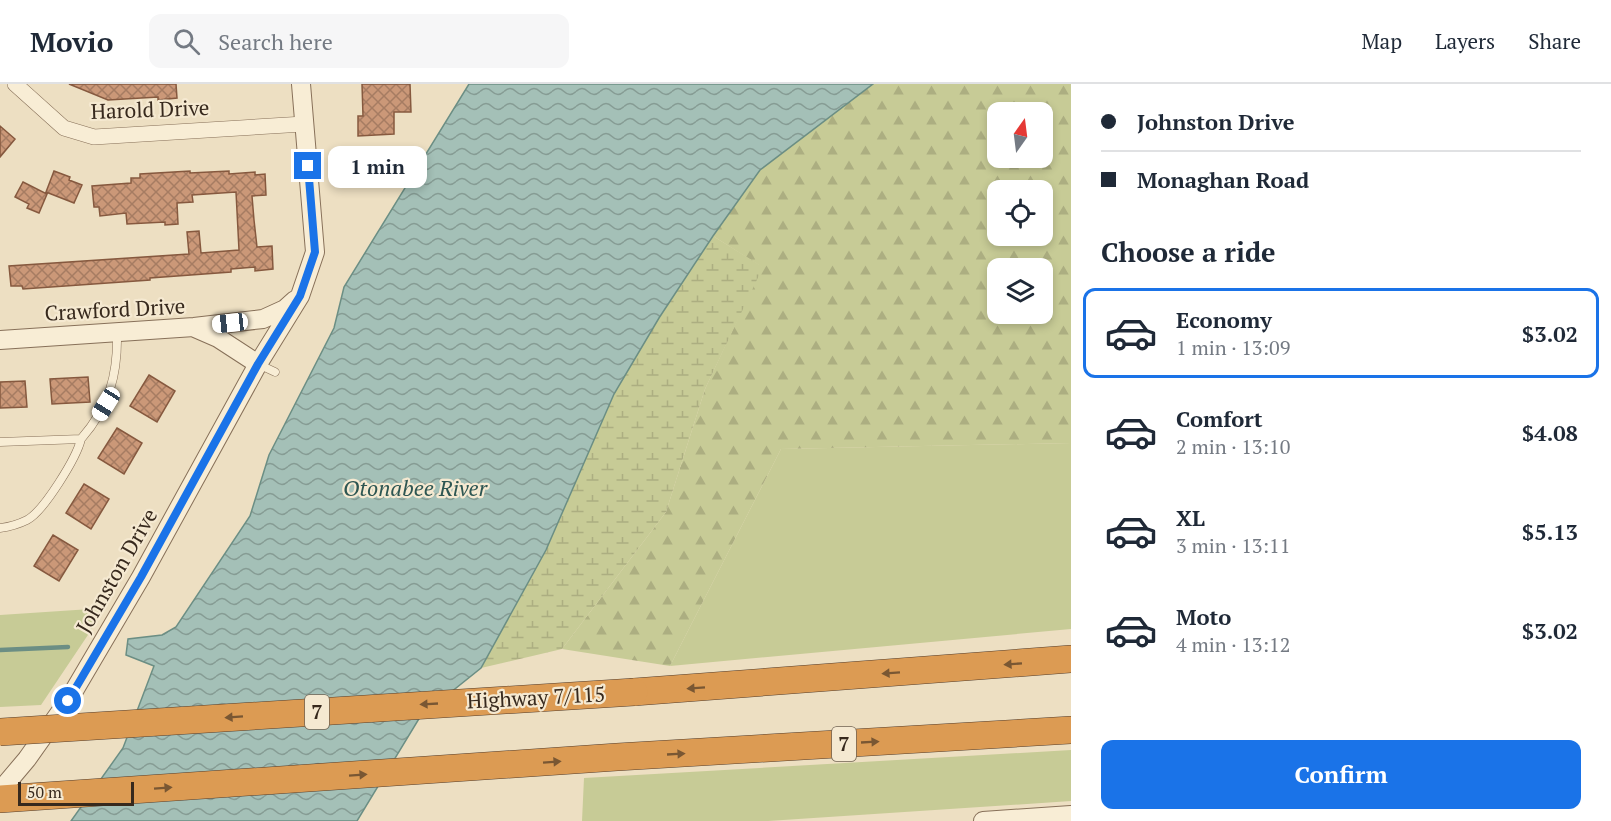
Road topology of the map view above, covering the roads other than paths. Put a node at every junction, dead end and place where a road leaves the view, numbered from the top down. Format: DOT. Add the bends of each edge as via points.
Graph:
graph roads {
  1 [pos="15,84"];
  2 [pos="301,84"];
  3 [pos="304,124"];
  4 [pos="300,296"];
  5 [pos="194,327"];
  6 [pos="117,332"];
  7 [pos="0,340"];
  8 [pos="258,364"];
  9 [pos="275,372"];
  10 [pos="81,439"];
  11 [pos="0,442"];
  12 [pos="0,528"];
  13 [pos="1071,659"];
  14 [pos="1071,730"];
  15 [pos="0,732"];
  16 [pos="0,791"];
  17 [pos="0,799"];
  18 [pos="1071,815"];
  19 [pos="983,821"];
  1 -- 3 [label="street, Harold Drive" via="64,129 94,137"];
  2 -- 3 [label="street, Johnston Drive"];
  3 -- 4 [label="street, Johnston Drive" via="315,252"];
  4 -- 5 [label="street" via="285,309 263,319"];
  4 -- 8 [label="street, Johnston Drive"];
  5 -- 6 [label="street, Crawford Drive"];
  5 -- 8 [label="street, Crawford Drive"];
  6 -- 7 [label="street, Crawford Drive"];
  6 -- 10 [label="lane" via="116,364 106,404"];
  8 -- 9 [label="lane"];
  8 -- 16 [label="street, Johnston Drive" via="68,701"];
  10 -- 11 [label="lane"];
  10 -- 12 [label="lane" via="79,450 43,506 28,519"];
  13 -- 15 [label="highway, Highway 7/115 / 7, one-way, bridge" via="634,692"];
  17 -- 14 [label="highway, 7, one-way"];
  18 -- 19 [label="street"];
}
